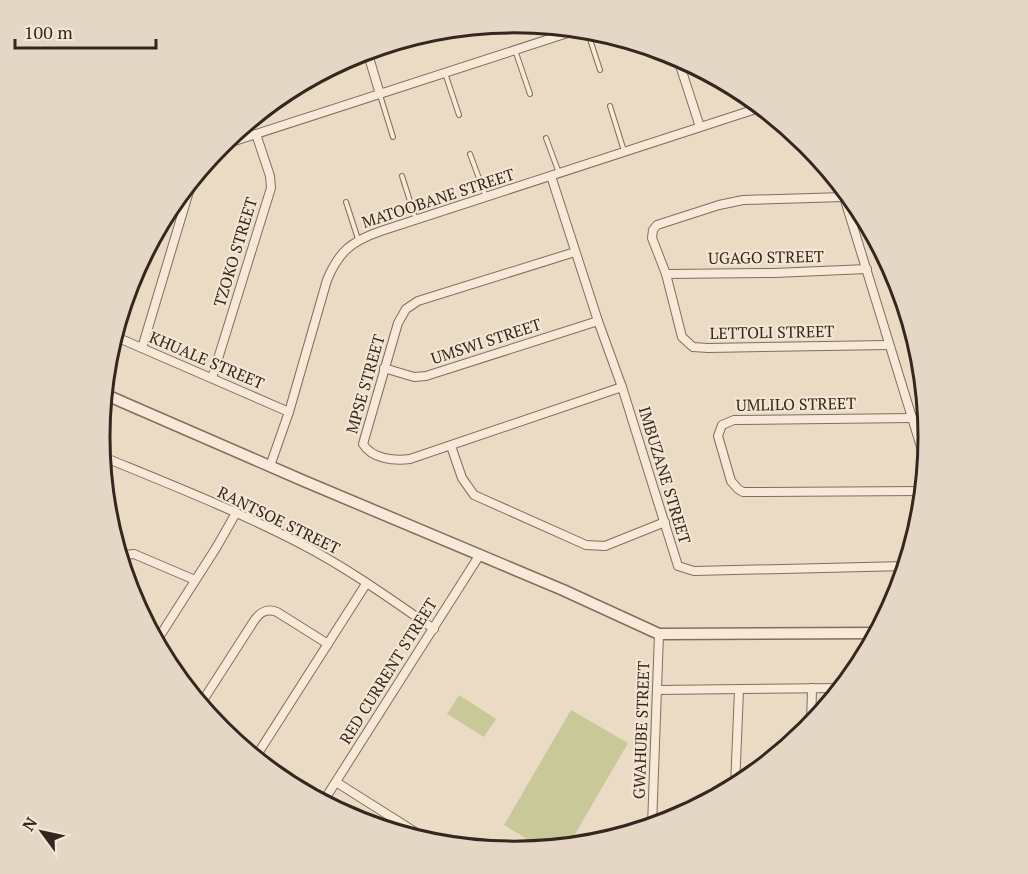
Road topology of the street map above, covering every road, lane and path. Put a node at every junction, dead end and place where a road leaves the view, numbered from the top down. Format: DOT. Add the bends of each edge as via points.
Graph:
graph roads {
  1 [pos="560,35"];
  2 [pos="590,40"];
  3 [pos="514,50"];
  4 [pos="370,60"];
  5 [pos="600,70"];
  6 [pos="681,70"];
  7 [pos="445,73"];
  8 [pos="380,94"];
  9 [pos="530,94"];
  10 [pos="610,106"];
  11 [pos="752,110"];
  12 [pos="459,115"];
  13 [pos="700,127"];
  14 [pos="256,134"];
  15 [pos="393,137"];
  16 [pos="546,138"];
  17 [pos="242,139"];
  18 [pos="625,152"];
  19 [pos="470,154"];
  20 [pos="555,175"];
  21 [pos="402,176"];
  22 [pos="487,197"];
  23 [pos="839,197"];
  24 [pos="186,201"];
  25 [pos="346,202"];
  26 [pos="848,211"];
  27 [pos="416,221"];
  28 [pos="358,240"];
  29 [pos="575,252"];
  30 [pos="867,269"];
  31 [pos="666,274"];
  32 [pos="598,321"];
  33 [pos="122,340"];
  34 [pos="888,345"];
  35 [pos="142,348"];
  36 [pos="384,368"];
  37 [pos="213,378"];
  38 [pos="622,387"];
  39 [pos="112,397"];
  40 [pos="289,412"];
  41 [pos="912,418"];
  42 [pos="918,437"];
  43 [pos="451,447"];
  44 [pos="111,460"];
  45 [pos="270,466"];
  46 [pos="915,491"];
  47 [pos="236,513"];
  48 [pos="665,522"];
  49 [pos="128,555"];
  50 [pos="479,556"];
  51 [pos="897,566"];
  52 [pos="195,580"];
  53 [pos="366,584"];
  54 [pos="434,629"];
  55 [pos="867,633"];
  56 [pos="161,634"];
  57 [pos="659,634"];
  58 [pos="328,644"];
  59 [pos="812,688"];
  60 [pos="831,688"];
  61 [pos="658,690"];
  62 [pos="739,690"];
  63 [pos="205,697"];
  64 [pos="811,710"];
  65 [pos="260,751"];
  66 [pos="736,775"];
  67 [pos="336,782"];
  68 [pos="327,795"];
  69 [pos="652,817"];
  70 [pos="398,821"];
  71 [pos="406,826"];
  1 -- 3 [label="street"];
  2 -- 5 [label="lane"];
  3 -- 7 [label="street"];
  3 -- 9 [label="lane"];
  4 -- 8 [label="street"];
  6 -- 13 [label="street"];
  7 -- 8 [label="street"];
  7 -- 12 [label="lane"];
  8 -- 14 [label="street"];
  8 -- 15 [label="lane"];
  10 -- 18 [label="lane"];
  11 -- 13 [label="street, MATOOBANE STREET"];
  13 -- 18 [label="street, MATOOBANE STREET"];
  14 -- 17 [label="street"];
  14 -- 37 [label="street, TZOKO STREET" via="271,188"];
  16 -- 20 [label="lane"];
  18 -- 20 [label="street, MATOOBANE STREET"];
  19 -- 22 [label="lane"];
  20 -- 22 [label="street, MATOOBANE STREET"];
  20 -- 29 [label="street, IMBUZANE STREET"];
  21 -- 27 [label="lane"];
  22 -- 27 [label="street, MATOOBANE STREET"];
  23 -- 31 [label="street, LETTOLI STREET" via="743,200 657,225 652,238"];
  24 -- 35 [label="street"];
  25 -- 28 [label="lane"];
  26 -- 30 [label="street"];
  27 -- 28 [label="street, MATOOBANE STREET"];
  28 -- 40 [label="street, MATOOBANE STREET" via="333,267"];
  29 -- 32 [label="street, IMBUZANE STREET"];
  29 -- 36 [label="street, MPSE STREET" via="410,305 398,323"];
  30 -- 31 [label="street, UGAGO STREET"];
  30 -- 34 [label="street"];
  31 -- 34 [label="street, LETTOLI STREET" via="682,337 693,347"];
  32 -- 36 [label="street, UMSWI STREET" via="426,376 414,377"];
  32 -- 38 [label="street, IMBUZANE STREET"];
  33 -- 35 [label="street, KHUALE STREET"];
  34 -- 41 [label="street"];
  35 -- 37 [label="street, KHUALE STREET"];
  36 -- 43 [label="street, MPSE STREET" via="364,447 389,459 403,460"];
  37 -- 40 [label="street, KHUALE STREET"];
  38 -- 43 [label="street, MPSE STREET"];
  38 -- 48 [label="street, IMBUZANE STREET"];
  39 -- 45 [label="street"];
  40 -- 45 [label="street, MATOOBANE STREET"];
  41 -- 42 [label="street"];
  41 -- 46 [label="street, UMLILO STREET" via="734,420 722,425 718,436 731,481 744,492"];
  43 -- 48 [label="street" via="462,478 474,495 586,544 605,546"];
  44 -- 47 [label="street, RANTSOE STREET"];
  45 -- 50 [label="street"];
  47 -- 52 [label="street"];
  47 -- 53 [label="street, RANTSOE STREET" via="305,546"];
  48 -- 51 [label="street, IMBUZANE STREET" via="675,561 687,570"];
  49 -- 52 [label="street"];
  50 -- 54 [label="street, RED CURRENT STREET"];
  50 -- 57 [label="street"];
  52 -- 56 [label="street"];
  53 -- 54 [label="street, RANTSOE STREET"];
  53 -- 58 [label="street"];
  54 -- 67 [label="street, RED CURRENT STREET"];
  55 -- 57 [label="street"];
  57 -- 61 [label="street, GWAHUBE STREET"];
  58 -- 63 [label="street" via="278,612 261,613"];
  58 -- 65 [label="street"];
  59 -- 60 [label="street"];
  59 -- 62 [label="street"];
  59 -- 64 [label="street"];
  61 -- 62 [label="street"];
  61 -- 69 [label="street, GWAHUBE STREET"];
  62 -- 66 [label="street"];
  67 -- 68 [label="street, RED CURRENT STREET"];
  67 -- 70 [label="street"];
  70 -- 71 [label="street"];
}
